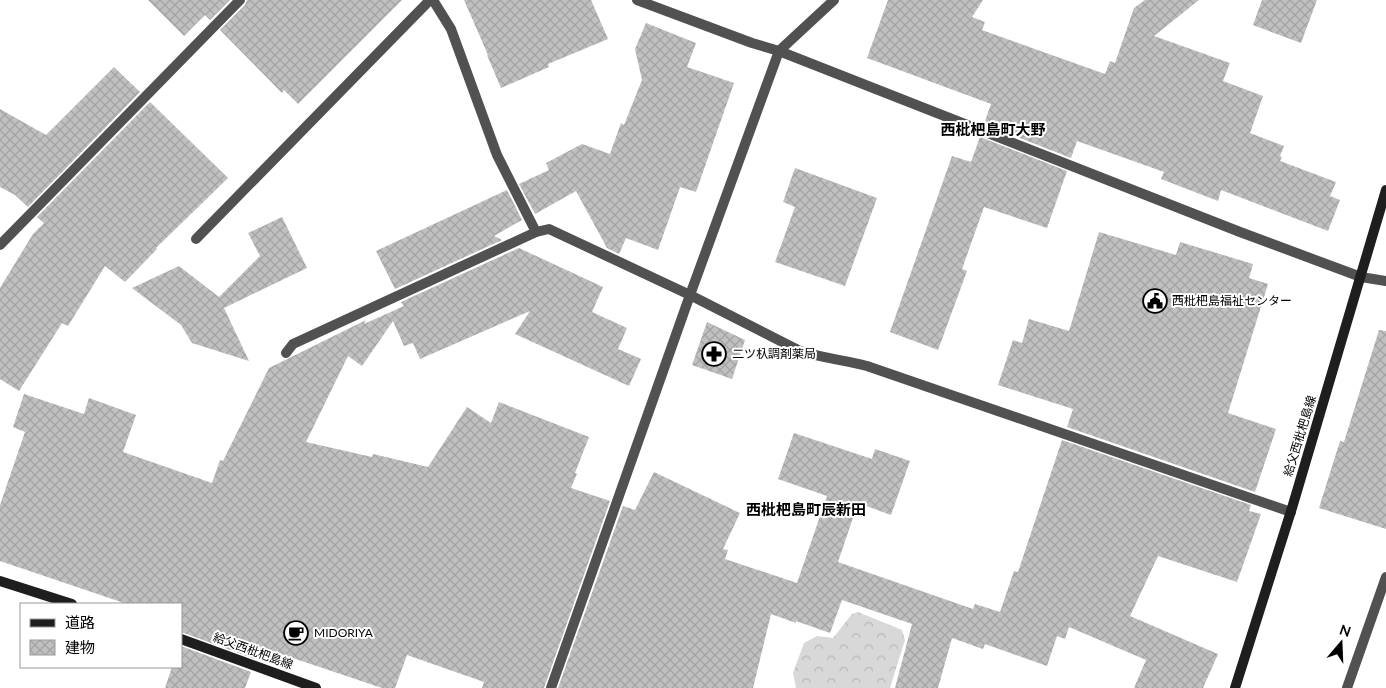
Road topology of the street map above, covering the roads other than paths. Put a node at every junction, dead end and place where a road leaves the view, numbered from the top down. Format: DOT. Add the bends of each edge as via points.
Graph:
graph roads {
  1 [pos="240,0"];
  2 [pos="431,0"];
  3 [pos="637,0"];
  4 [pos="834,0"];
  5 [pos="779,51"];
  6 [pos="1386,190"];
  7 [pos="536,232"];
  8 [pos="196,239"];
  9 [pos="0,245"];
  10 [pos="1361,276"];
  11 [pos="1386,281"];
  12 [pos="690,295"];
  13 [pos="286,353"];
  14 [pos="1290,512"];
  15 [pos="1386,577"];
  16 [pos="0,581"];
  17 [pos="69,603"];
  18 [pos="182,639"];
  19 [pos="316,688"];
  20 [pos="551,688"];
  21 [pos="1235,688"];
  22 [pos="1348,688"];
  1 -- 9 [label="street"];
  2 -- 7 [label="street" via="451,28 497,155"];
  2 -- 8 [label="street"];
  3 -- 5 [label="street"];
  4 -- 5 [label="street"];
  5 -- 10 [label="street"];
  5 -- 12 [label="street"];
  6 -- 10 [label="main road, 給父西枇杷島線"];
  7 -- 12 [label="street" via="549,229"];
  7 -- 13 [label="street" via="293,344"];
  10 -- 11 [label="street"];
  10 -- 14 [label="main road, 給父西枇杷島線"];
  12 -- 14 [label="street" via="800,351 867,366"];
  12 -- 20 [label="street"];
  14 -- 21 [label="main road, 給父西枇杷島線"];
  15 -- 22 [label="street"];
  16 -- 17 [label="main road"];
  18 -- 19 [label="main road, 給父西枇杷島線"];
}
